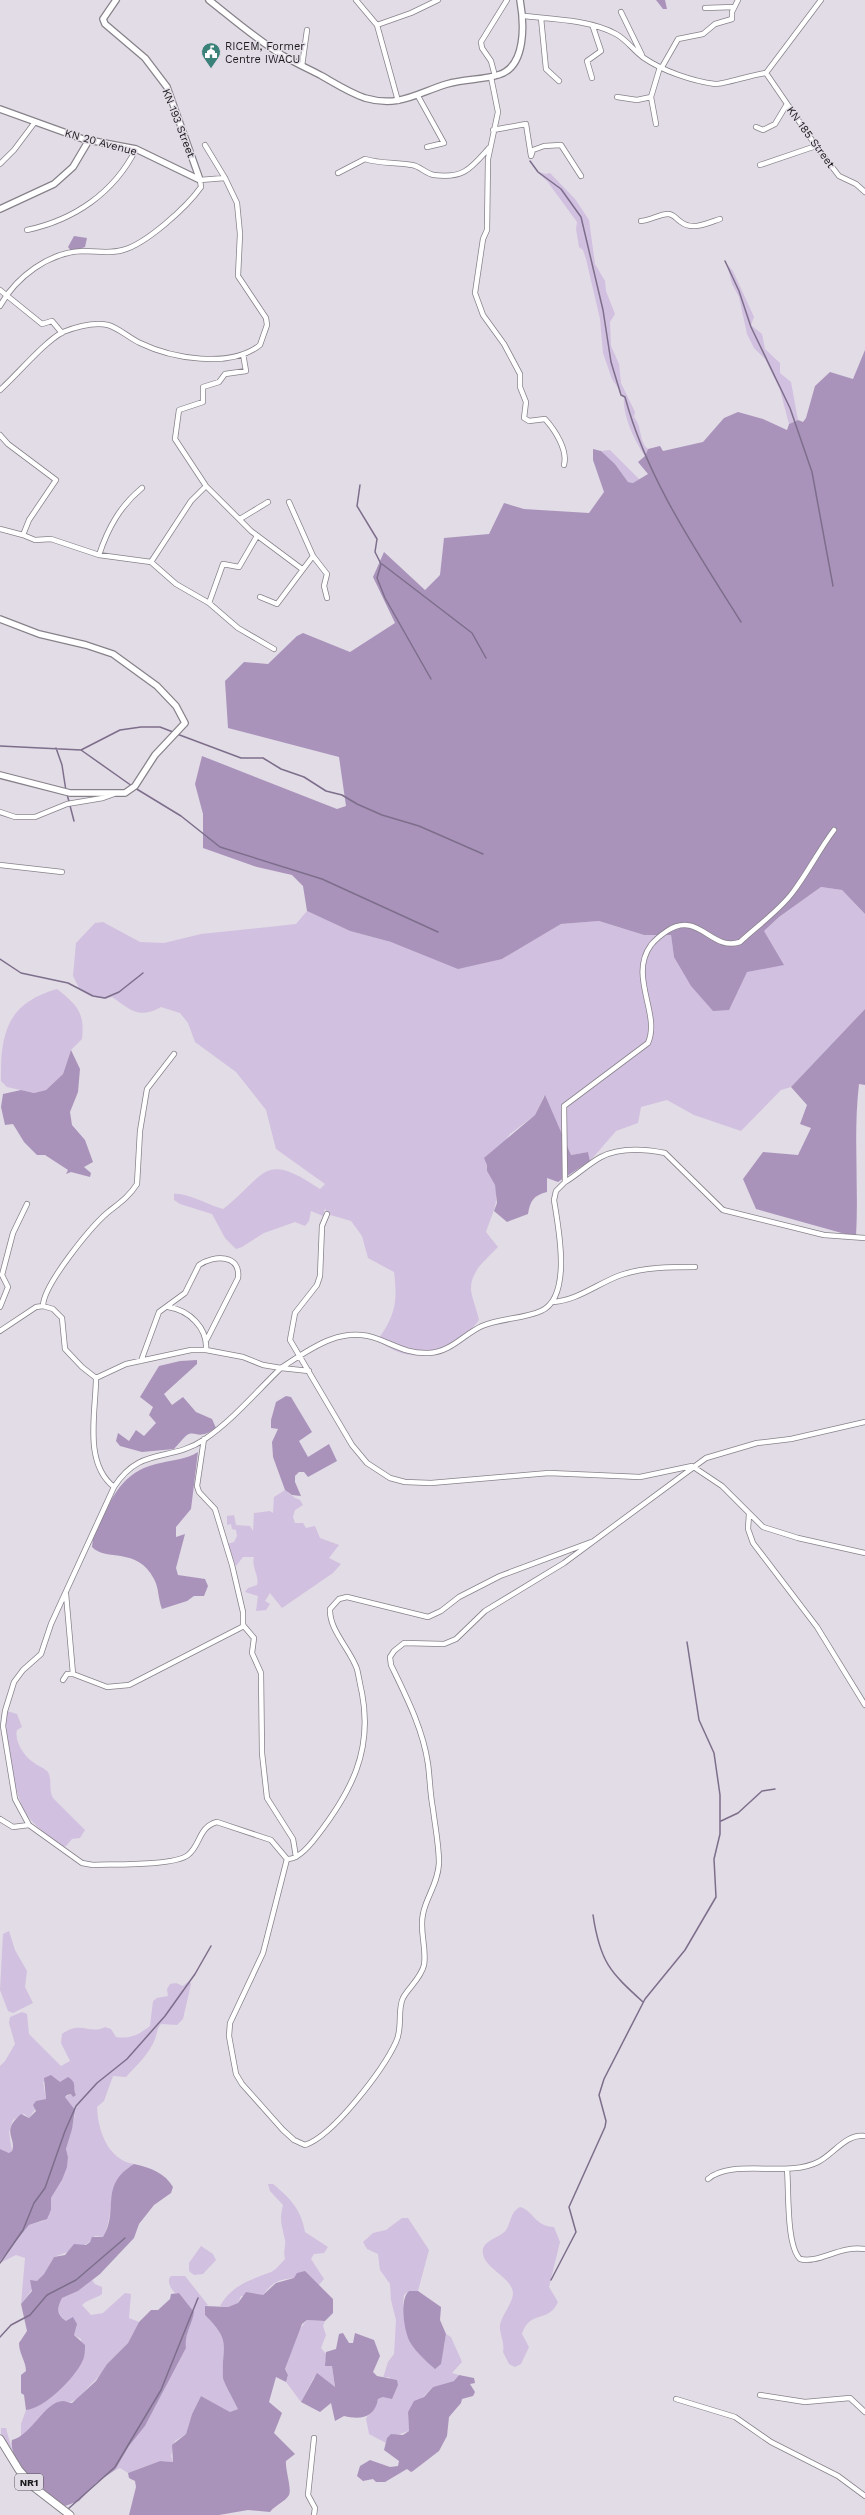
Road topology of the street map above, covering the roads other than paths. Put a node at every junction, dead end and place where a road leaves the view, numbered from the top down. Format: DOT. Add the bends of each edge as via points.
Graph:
graph roads {
  1 [pos="116,0"];
  2 [pos="209,0"];
  3 [pos="356,0"];
  4 [pos="438,0"];
  5 [pos="507,0"];
  6 [pos="520,0"];
  7 [pos="738,0"];
  8 [pos="821,0"];
  9 [pos="734,7"];
  10 [pos="705,8"];
  11 [pos="621,12"];
  12 [pos="524,16"];
  13 [pos="541,18"];
  14 [pos="377,25"];
  15 [pos="593,27"];
  16 [pos="307,30"];
  17 [pos="643,57"];
  18 [pos="302,66"];
  19 [pos="661,67"];
  20 [pos="766,73"];
  21 [pos="493,76"];
  22 [pos="592,78"];
  23 [pos="559,81"];
  24 [pos="418,96"];
  25 [pos="617,97"];
  26 [pos="651,97"];
  27 [pos="398,101"];
  28 [pos="787,104"];
  29 [pos="0,109"];
  30 [pos="35,122"];
  31 [pos="656,124"];
  32 [pos="756,127"];
  33 [pos="493,130"];
  34 [pos="89,140"];
  35 [pos="205,145"];
  36 [pos="816,146"];
  37 [pos="427,147"];
  38 [pos="490,148"];
  39 [pos="136,149"];
  40 [pos="0,164"];
  41 [pos="760,165"];
  42 [pos="338,173"];
  43 [pos="581,176"];
  44 [pos="225,178"];
  45 [pos="200,180"];
  46 [pos="865,192"];
  47 [pos="0,209"];
  48 [pos="720,219"];
  49 [pos="640,221"];
  50 [pos="27,230"];
  51 [pos="0,290"];
  52 [pos="6,295"];
  53 [pos="0,306"];
  54 [pos="62,333"];
  55 [pos="244,354"];
  56 [pos="0,390"];
  57 [pos="0,435"];
  58 [pos="564,465"];
  59 [pos="206,486"];
  60 [pos="142,488"];
  61 [pos="268,502"];
  62 [pos="289,502"];
  63 [pos="240,519"];
  64 [pos="0,529"];
  65 [pos="23,535"];
  66 [pos="257,536"];
  67 [pos="99,554"];
  68 [pos="313,556"];
  69 [pos="150,562"];
  70 [pos="302,569"];
  71 [pos="260,597"];
  72 [pos="327,598"];
  73 [pos="209,603"];
  74 [pos="0,619"];
  75 [pos="274,649"];
  76 [pos="0,775"];
  77 [pos="114,794"];
  78 [pos="0,812"];
  79 [pos="834,830"];
  80 [pos="0,865"];
  81 [pos="62,872"];
  82 [pos="174,1054"];
  83 [pos="565,1182"];
  84 [pos="27,1204"];
  85 [pos="327,1214"];
  86 [pos="865,1238"];
  87 [pos="695,1267"];
  88 [pos="1,1275"];
  89 [pos="552,1302"];
  90 [pos="0,1305"];
  91 [pos="44,1306"];
  92 [pos="168,1307"];
  93 [pos="0,1331"];
  94 [pos="207,1339"];
  95 [pos="206,1350"];
  96 [pos="299,1356"];
  97 [pos="141,1361"];
  98 [pos="281,1368"];
  99 [pos="308,1371"];
  100 [pos="96,1378"];
  101 [pos="865,1422"];
  102 [pos="204,1439"];
  103 [pos="692,1466"];
  104 [pos="114,1487"];
  105 [pos="749,1514"];
  106 [pos="594,1541"];
  107 [pos="865,1553"];
  108 [pos="66,1592"];
  109 [pos="244,1626"];
  110 [pos="73,1674"];
  111 [pos="63,1680"];
  112 [pos="865,1705"];
  113 [pos="0,1819"];
  114 [pos="29,1825"];
  115 [pos="296,1857"];
  116 [pos="287,1859"];
  117 [pos="865,2136"];
  118 [pos="787,2169"];
  119 [pos="708,2179"];
  120 [pos="865,2248"];
  121 [pos="760,2395"];
  122 [pos="676,2399"];
  123 [pos="865,2412"];
  124 [pos="0,2438"];
  125 [pos="314,2438"];
  126 [pos="865,2496"];
  127 [pos="70,2515"];
  128 [pos="314,2515"];
  1 -- 45 [label="street, KN 193 Street" via="103,19 104,24 145,58 167,88"];
  2 -- 18 [label="street" via="264,43"];
  3 -- 14 [label="street"];
  4 -- 14 [label="street"];
  5 -- 21 [label="street" via="481,42 491,61"];
  6 -- 12 [label="street"];
  7 -- 9 [label="street"];
  8 -- 20 [label="street"];
  9 -- 10 [label="street"];
  9 -- 19 [label="street" via="732,20 718,23 703,34 678,39"];
  11 -- 17 [label="street"];
  12 -- 13 [label="street"];
  12 -- 21 [label="street" via="523,38 518,53 510,68"];
  13 -- 15 [label="street"];
  13 -- 23 [label="street" via="546,69"];
  14 -- 27 [label="street"];
  15 -- 17 [label="street" via="616,34"];
  15 -- 22 [label="street" via="601,51 588,61"];
  16 -- 18 [label="street"];
  17 -- 19 [label="street"];
  18 -- 27 [label="street" via="367,99"];
  19 -- 20 [label="street" via="704,83 717,84"];
  19 -- 26 [label="street"];
  20 -- 28 [label="street, KN 185 Street"];
  21 -- 24 [label="street" via="448,84"];
  21 -- 33 [label="street" via="498,112"];
  24 -- 27 [label="street"];
  24 -- 37 [label="street" via="444,143"];
  25 -- 26 [label="street" via="637,100"];
  26 -- 31 [label="street"];
  28 -- 32 [label="street" via="775,124 763,130"];
  28 -- 36 [label="street, KN 185 Street"];
  29 -- 30 [label="street, KN 20 Avenue"];
  30 -- 34 [label="street, KN 20 Avenue"];
  30 -- 40 [label="street"];
  33 -- 38 [label="street"];
  33 -- 43 [label="street" via="526,124 531,156 537,148 561,145"];
  34 -- 39 [label="street, KN 20 Avenue"];
  34 -- 47 [label="street" via="73,167 54,184"];
  35 -- 44 [label="street"];
  36 -- 41 [label="street"];
  36 -- 46 [label="street, KN 185 Street" via="839,176 856,184"];
  38 -- 42 [label="street" via="468,172 433,175 414,165 380,163 366,159"];
  38 -- 58 [label="street" via="485,221 487,230 483,239 475,293 483,315 504,344 520,374 520,387 526,402 524,418 529,421 545,419 562,448"];
  39 -- 45 [label="street, KN 20 Avenue"];
  39 -- 50 [label="street" via="118,177 84,207 66,219"];
  44 -- 45 [label="street"];
  44 -- 55 [label="street" via="237,203 240,234 238,276 266,318 267,325 260,345"];
  45 -- 52 [label="street" via="196,194 136,244 114,252 84,251 63,255 33,269"];
  48 -- 49 [label="street" via="700,226 686,225 667,214 653,220"];
  51 -- 52 [label="street"];
  52 -- 53 [label="street"];
  52 -- 54 [label="street" via="42,324 52,321"];
  54 -- 55 [label="street" via="85,326 108,325 138,342 177,357 210,358"];
  54 -- 56 [label="street"];
  55 -- 59 [label="street" via="246,371 225,374 219,382 203,388 203,402 179,410 175,439"];
  57 -- 65 [label="street" via="8,444 56,480 29,520"];
  59 -- 63 [label="street"];
  59 -- 69 [label="street" via="191,501"];
  60 -- 67 [label="street" via="131,496 114,518"];
  61 -- 63 [label="street"];
  62 -- 68 [label="street"];
  63 -- 66 [label="street"];
  64 -- 65 [label="street"];
  65 -- 67 [label="street" via="35,540 51,539"];
  66 -- 70 [label="street"];
  66 -- 73 [label="street" via="240,567 223,564"];
  67 -- 69 [label="street"];
  68 -- 70 [label="street"];
  68 -- 72 [label="street" via="327,574 324,586"];
  69 -- 73 [label="street" via="176,584"];
  70 -- 71 [label="street" via="277,604"];
  73 -- 75 [label="street" via="238,628"];
  74 -- 77 [label="street" via="39,634 113,654 140,672 176,706 185,719 183,727 155,755 133,788 124,793"];
  76 -- 77 [label="street" via="62,792"];
  77 -- 78 [label="street" via="67,804 35,817"];
  79 -- 83 [label="street" via="817,852 794,891 740,942 732,945 722,942 694,926 684,924 674,927 654,942 644,958 643,970 651,1036 644,1046 564,1106"];
  80 -- 81 [label="street"];
  82 -- 91 [label="street" via="147,1089 140,1131 137,1184 68,1257 45,1298"];
  83 -- 86 [label="street" via="608,1154 629,1150 665,1153 723,1210 824,1235"];
  83 -- 89 [label="street" via="554,1195 561,1269"];
  84 -- 88 [label="street" via="13,1233"];
  85 -- 96 [label="street" via="322,1226 320,1276 317,1285 301,1304 293,1319 290,1340"];
  87 -- 89 [label="street" via="660,1267 622,1274 568,1300"];
  88 -- 90 [label="street" via="8,1287"];
  89 -- 96 [label="street" via="542,1311 484,1325 452,1346 432,1353 404,1351 377,1338 362,1335 338,1336 323,1341"];
  91 -- 93 [label="street" via="36,1307"];
  91 -- 100 [label="street" via="62,1318 65,1349"];
  92 -- 94 [label="street" via="186,1314 202,1328"];
  92 -- 94 [label="street" via="185,1292 199,1265 217,1257 228,1258 234,1262 239,1271 238,1278"];
  92 -- 97 [label="street" via="159,1312"];
  94 -- 95 [label="street"];
  95 -- 97 [label="street" via="179,1352"];
  95 -- 98 [label="street"];
  96 -- 98 [label="street"];
  96 -- 99 [label="street"];
  97 -- 100 [label="street" via="117,1367"];
  98 -- 99 [label="street"];
  98 -- 102 [label="street" via="230,1419"];
  99 -- 103 [label="street" via="352,1445 367,1463 390,1478 398,1480 430,1483 549,1473 640,1477"];
  100 -- 104 [label="street" via="94,1441 105,1480"];
  101 -- 103 [label="street" via="791,1439 757,1442 706,1458"];
  102 -- 104 [label="street" via="190,1447 154,1455 138,1462"];
  102 -- 109 [label="street" via="197,1486 214,1509 232,1565"];
  103 -- 105 [label="street" via="722,1486"];
  103 -- 106 [label="street" via="664,1491"];
  104 -- 108 [label="street"];
  105 -- 107 [label="street" via="763,1527 776,1532"];
  105 -- 112 [label="street" via="748,1528 754,1543 825,1640"];
  106 -- 115 [label="street" via="500,1576 459,1597 441,1611 428,1617 347,1597 335,1603 330,1609 332,1621 356,1669 362,1694 364,1738 357,1772 350,1788 312,1843"];
  106 -- 116 [label="street" via="564,1563 490,1607 451,1642 404,1643 390,1657 424,1744 436,1834 439,1863 434,1888 421,1923 425,1949 424,1965 422,1972 402,1999 401,2026 396,2042 372,2080 345,2114 305,2145 294,2140 283,2130 242,2084 236,2074 229,2036 230,2023 238,2003 263,1953"];
  108 -- 110 [label="street"];
  108 -- 114 [label="street" via="51,1624 42,1654 14,1682 4,1711 4,1738 12,1786 20,1810"];
  109 -- 110 [label="street" via="129,1685 107,1686"];
  109 -- 115 [label="street" via="254,1638 252,1653 261,1673 262,1753 266,1798 293,1838"];
  110 -- 111 [label="street" via="67,1674"];
  113 -- 114 [label="street" via="13,1827"];
  114 -- 116 [label="street" via="82,1863 92,1865 182,1859 194,1848 204,1828 217,1822 271,1840"];
  115 -- 116 [label="street"];
  117 -- 118 [label="street" via="853,2138 840,2145 819,2162 801,2169"];
  118 -- 119 [label="street" via="737,2170 712,2175"];
  118 -- 120 [label="street" via="792,2239 794,2251 800,2259 812,2260 845,2248"];
  121 -- 123 [label="street" via="805,2402 850,2398"];
  122 -- 126 [label="street" via="735,2417 771,2442 838,2476"];
  124 -- 127 [label="highway, NR1" via="19,2470 35,2488"];
  125 -- 128 [label="street" via="308,2495 314,2508"];
}
